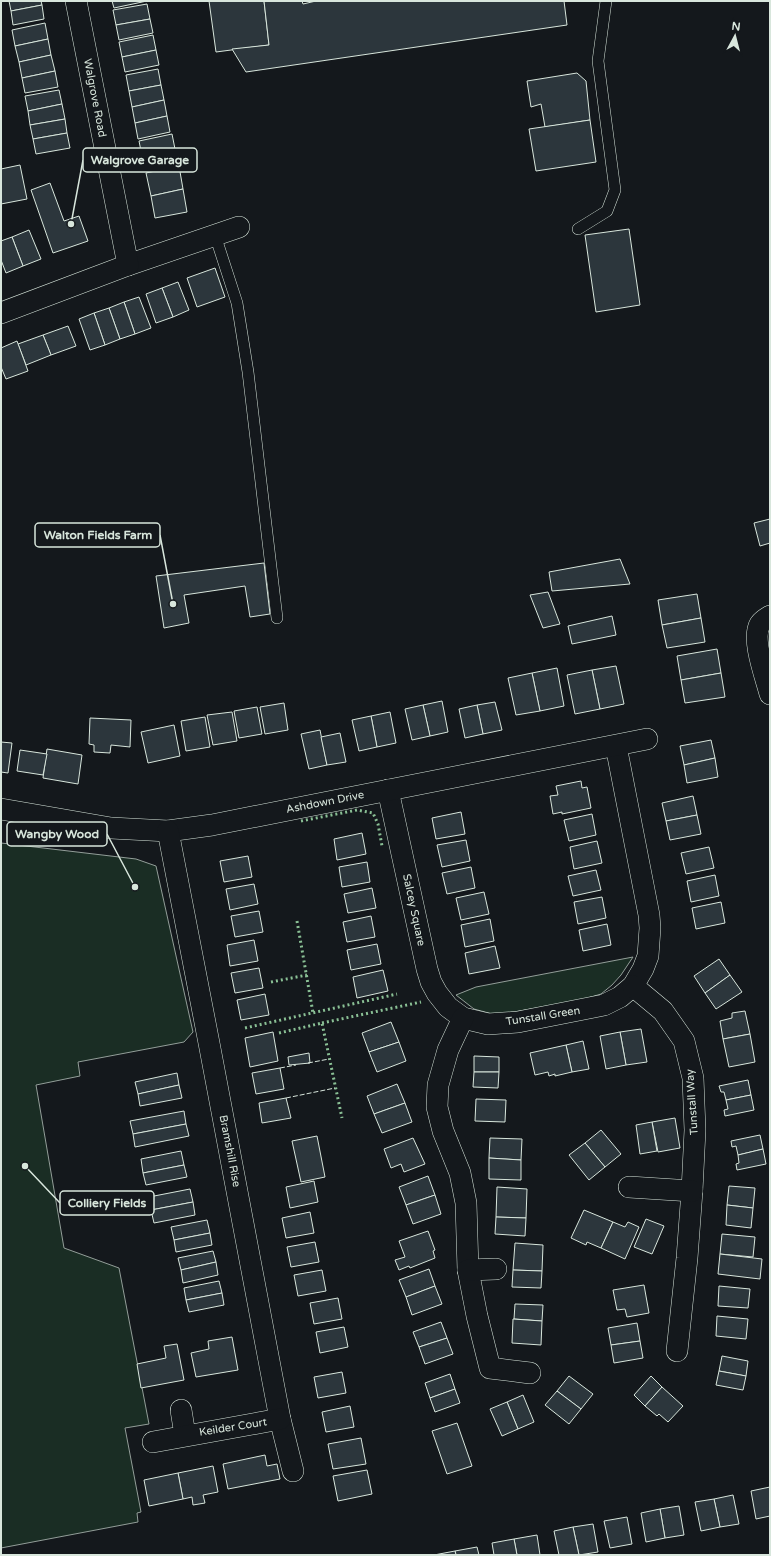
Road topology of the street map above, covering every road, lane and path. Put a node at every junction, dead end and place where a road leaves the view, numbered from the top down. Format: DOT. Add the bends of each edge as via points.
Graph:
graph roads {
  1 [pos="76,1"];
  2 [pos="606,1"];
  3 [pos="239,227"];
  4 [pos="578,229"];
  5 [pos="215,235"];
  6 [pos="128,265"];
  7 [pos="1,313"];
  8 [pos="277,618"];
  9 [pos="765,619"];
  10 [pos="770,694"];
  11 [pos="647,740"];
  12 [pos="616,746"];
  13 [pos="388,790"];
  14 [pos="1,809"];
  15 [pos="168,831"];
  16 [pos="632,986"];
  17 [pos="463,1018"];
  18 [pos="629,1187"];
  19 [pos="692,1191"];
  20 [pos="496,1269"];
  21 [pos="468,1270"];
  22 [pos="677,1352"];
  23 [pos="530,1373"];
  24 [pos="181,1410"];
  25 [pos="280,1419"];
  26 [pos="185,1435"];
  27 [pos="153,1442"];
  28 [pos="293,1471"];
  1 -- 6 [label="street, Walgrove Road"];
  2 -- 4 [label="lane" via="598,61 615,190 607,211"];
  3 -- 5 [label="street"];
  5 -- 6 [label="street"];
  5 -- 8 [label="lane" via="237,303 248,372"];
  6 -- 7 [label="street"];
  9 -- 10 [label="street" via="757,635"];
  11 -- 12 [label="street, Ashdown Drive"];
  12 -- 13 [label="street, Ashdown Drive"];
  12 -- 16 [label="street, Tunstall Green" via="650,928 648,956"];
  13 -- 15 [label="street, Ashdown Drive" via="212,825"];
  13 -- 17 [label="street, Salcey Square" via="431,982 448,1007"];
  14 -- 15 [label="street, Ashdown Drive" via="112,828"];
  15 -- 25 [label="street, Bramshill Rise"];
  16 -- 17 [label="street, Tunstall Green" via="620,997 604,1005 574,1012 518,1022 488,1024"];
  16 -- 19 [label="street, Tunstall Way" via="663,1011 684,1041 693,1078 696,1130"];
  17 -- 21 [label="street" via="448,1050 438,1085 437,1107 443,1131 460,1173 466,1203"];
  18 -- 19 [label="street"];
  19 -- 22 [label="street, Tunstall Way"];
  20 -- 21 [label="street"];
  21 -- 23 [label="street" via="490,1368"];
  24 -- 26 [label="street, Keilder Court"];
  25 -- 26 [label="street, Keilder Court"];
  25 -- 28 [label="street, Bramshill Rise"];
  26 -- 27 [label="street, Keilder Court"];
}
